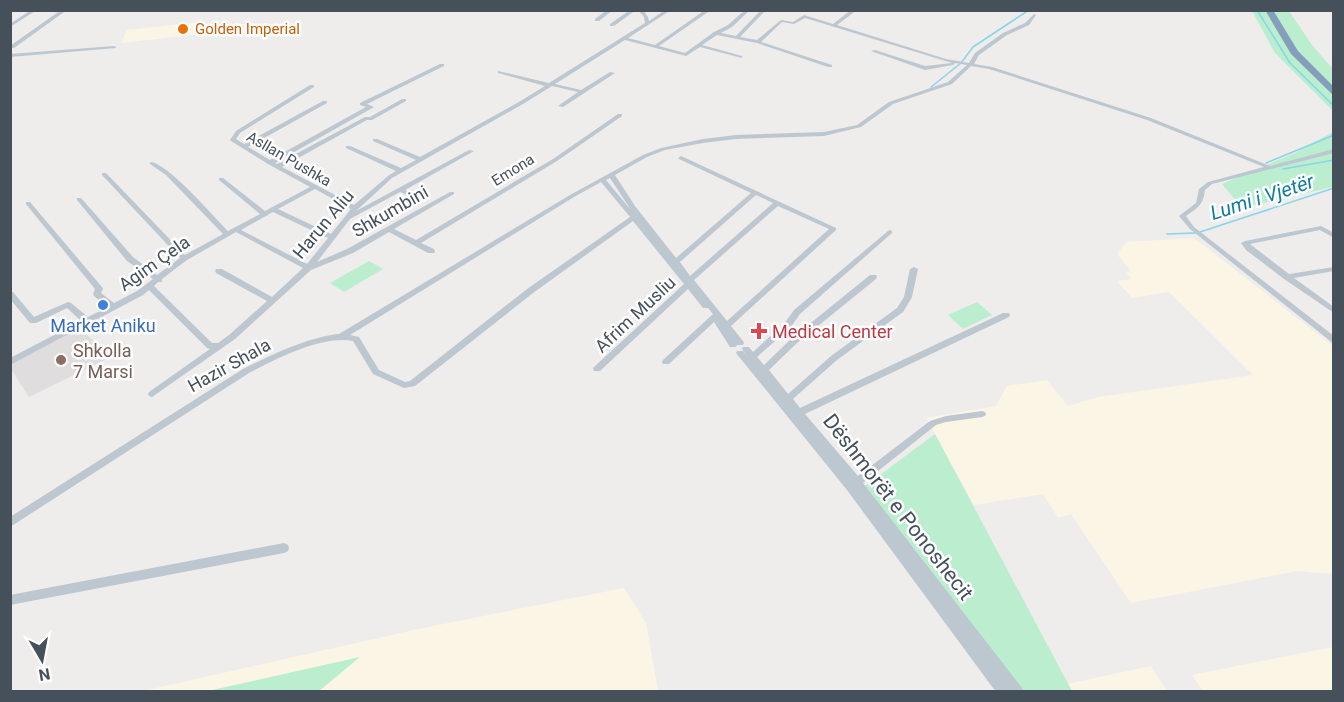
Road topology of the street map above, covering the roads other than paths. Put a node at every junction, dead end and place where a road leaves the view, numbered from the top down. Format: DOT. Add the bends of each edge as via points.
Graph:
graph roads {
  1 [pos="35,10"];
  2 [pos="66,10"];
  3 [pos="611,10"];
  4 [pos="634,10"];
  5 [pos="640,10"];
  6 [pos="669,10"];
  7 [pos="709,10"];
  8 [pos="748,10"];
  9 [pos="764,10"];
  10 [pos="855,10"];
  11 [pos="1269,10"];
  12 [pos="1275,10"];
  13 [pos="1034,15"];
  14 [pos="785,16"];
  15 [pos="597,20"];
  16 [pos="781,21"];
  17 [pos="647,23"];
  18 [pos="612,25"];
  19 [pos="834,25"];
  20 [pos="10,26"];
  21 [pos="716,33"];
  22 [pos="625,38"];
  23 [pos="736,38"];
  24 [pos="758,42"];
  25 [pos="656,46"];
  26 [pos="700,46"];
  27 [pos="12,47"];
  28 [pos="114,47"];
  29 [pos="873,51"];
  30 [pos="10,56"];
  31 [pos="740,57"];
  32 [pos="962,63"];
  33 [pos="442,65"];
  34 [pos="830,66"];
  35 [pos="500,72"];
  36 [pos="612,73"];
  37 [pos="550,84"];
  38 [pos="1334,85"];
  39 [pos="312,86"];
  40 [pos="582,92"];
  41 [pos="1334,93"];
  42 [pos="404,100"];
  43 [pos="325,102"];
  44 [pos="561,106"];
  45 [pos="620,115"];
  46 [pos="375,140"];
  47 [pos="245,146"];
  48 [pos="348,147"];
  49 [pos="471,151"];
  50 [pos="1334,151"];
  51 [pos="681,158"];
  52 [pos="419,159"];
  53 [pos="152,163"];
  54 [pos="270,163"];
  55 [pos="277,167"];
  56 [pos="1271,168"];
  57 [pos="401,171"];
  58 [pos="104,174"];
  59 [pos="611,174"];
  60 [pos="602,178"];
  61 [pos="221,179"];
  62 [pos="314,187"];
  63 [pos="400,190"];
  64 [pos="452,193"];
  65 [pos="755,193"];
  66 [pos="418,197"];
  67 [pos="79,199"];
  68 [pos="626,202"];
  69 [pos="28,203"];
  70 [pos="777,203"];
  71 [pos="355,208"];
  72 [pos="268,211"];
  73 [pos="633,217"];
  74 [pos="345,220"];
  75 [pos="235,229"];
  76 [pos="389,229"];
  77 [pos="890,232"];
  78 [pos="226,234"];
  79 [pos="1334,236"];
  80 [pos="331,237"];
  81 [pos="416,243"];
  82 [pos="431,251"];
  83 [pos="184,258"];
  84 [pos="674,263"];
  85 [pos="308,268"];
  86 [pos="914,269"];
  87 [pos="1334,269"];
  88 [pos="219,271"];
  89 [pos="873,277"];
  90 [pos="1287,277"];
  91 [pos="159,280"];
  92 [pos="690,281"];
  93 [pos="151,286"];
  94 [pos="10,294"];
  95 [pos="272,300"];
  96 [pos="114,307"];
  97 [pos="1334,311"];
  98 [pos="717,315"];
  99 [pos="1006,315"];
  100 [pos="88,322"];
  101 [pos="727,325"];
  102 [pos="342,336"];
  103 [pos="1334,341"];
  104 [pos="220,346"];
  105 [pos="740,347"];
  106 [pos="752,357"];
  107 [pos="10,362"];
  108 [pos="666,362"];
  109 [pos="597,369"];
  110 [pos="763,371"];
  111 [pos="152,394"];
  112 [pos="788,399"];
  113 [pos="798,413"];
  114 [pos="982,414"];
  115 [pos="854,485"];
  116 [pos="10,523"];
  117 [pos="284,548"];
  118 [pos="10,600"];
  119 [pos="1004,692"];
  120 [pos="1018,692"];
  1 -- 20 [label="street"];
  2 -- 27 [label="street"];
  3 -- 15 [label="street"];
  4 -- 18 [label="street"];
  5 -- 17 [label="street"];
  6 -- 17 [label="street, Harun Aliu"];
  7 -- 25 [label="street"];
  8 -- 21 [label="street"];
  9 -- 23 [label="street"];
  10 -- 19 [label="street"];
  11 -- 41 [label="highway" via="1294,52"];
  12 -- 38 [label="highway" via="1302,52"];
  13 -- 32 [label="street, Hazir Shala" via="1027,24"];
  14 -- 16 [label="street"];
  16 -- 19 [label="street" via="794,23 804,16 813,16"];
  16 -- 24 [label="street"];
  17 -- 22 [label="street, Harun Aliu"];
  19 -- 32 [label="street"];
  21 -- 23 [label="street"];
  21 -- 26 [label="street"];
  22 -- 25 [label="street"];
  22 -- 37 [label="street, Harun Aliu"];
  23 -- 24 [label="street"];
  24 -- 34 [label="street"];
  25 -- 26 [label="street" via="685,55"];
  26 -- 31 [label="street"];
  28 -- 30 [label="street"];
  29 -- 32 [label="street" via="925,68"];
  32 -- 56 [label="street" via="1149,119"];
  32 -- 59 [label="street, Hazir Shala" via="950,83 891,103 859,126 844,131 728,138 672,147"];
  33 -- 54 [label="street" via="363,104 371,107"];
  35 -- 37 [label="street"];
  36 -- 40 [label="street"];
  37 -- 40 [label="street"];
  37 -- 52 [label="street, Harun Aliu"];
  39 -- 47 [label="street, Asllan Pushka" via="235,135 233,140"];
  40 -- 44 [label="street"];
  42 -- 55 [label="street"];
  43 -- 47 [label="street"];
  45 -- 81 [label="street, Emona" via="535,172"];
  46 -- 52 [label="street"];
  47 -- 54 [label="street, Asllan Pushka"];
  48 -- 57 [label="street"];
  49 -- 63 [label="street"];
  50 -- 56 [label="street"];
  51 -- 65 [label="street"];
  52 -- 57 [label="street, Harun Aliu"];
  53 -- 78 [label="street" via="168,174"];
  54 -- 55 [label="street, Asllan Pushka"];
  55 -- 62 [label="street, Asllan Pushka"];
  56 -- 103 [label="street" via="1205,186 1201,202 1182,219"];
  57 -- 71 [label="street, Harun Aliu"];
  58 -- 83 [label="street"];
  59 -- 60 [label="street, Hazir Shala"];
  59 -- 68 [label="street, Dëshmorët e Ponoshecit"];
  60 -- 68 [label="street, Dëshmorët e Ponoshecit"];
  60 -- 102 [label="street, Hazir Shala"];
  61 -- 72 [label="street"];
  62 -- 71 [label="street, Asllan Pushka"];
  62 -- 72 [label="street, Agim Çela"];
  63 -- 66 [label="street"];
  63 -- 74 [label="street"];
  64 -- 76 [label="street, Shkumbini"];
  65 -- 70 [label="street"];
  65 -- 84 [label="street"];
  67 -- 91 [label="street" via="130,259"];
  68 -- 73 [label="street, Dëshmorët e Ponoshecit"];
  68 -- 84 [label="street, Dëshmorët e Ponoshecit"];
  69 -- 96 [label="street" via="99,289 97,294"];
  70 -- 92 [label="street, Afrim Musliu"];
  70 -- 101 [label="street" via="834,229"];
  71 -- 74 [label="street, Harun Aliu"];
  72 -- 75 [label="street, Agim Çela"];
  72 -- 80 [label="street"];
  73 -- 84 [label="street, Dëshmorët e Ponoshecit"];
  73 -- 102 [label="street" via="410,385 383,377 370,364 356,339"];
  74 -- 80 [label="street, Harun Aliu"];
  75 -- 78 [label="street, Agim Çela"];
  75 -- 85 [label="street"];
  76 -- 81 [label="street"];
  76 -- 85 [label="street, Shkumbini"];
  77 -- 106 [label="street" via="796,312 787,326"];
  78 -- 83 [label="street, Agim Çela"];
  79 -- 90 [label="street" via="1321,228 1245,243"];
  80 -- 85 [label="street, Harun Aliu"];
  81 -- 82 [label="street"];
  83 -- 91 [label="street, Agim Çela"];
  84 -- 92 [label="street, Dëshmorët e Ponoshecit"];
  85 -- 95 [label="street, Harun Aliu"];
  86 -- 112 [label="street" via="908,297 900,310 834,358"];
  87 -- 90 [label="street"];
  88 -- 95 [label="street"];
  89 -- 110 [label="street"];
  90 -- 97 [label="street"];
  91 -- 93 [label="street, Agim Çela"];
  92 -- 98 [label="street, Dëshmorët e Ponoshecit"];
  92 -- 109 [label="street, Afrim Musliu"];
  93 -- 96 [label="street, Agim Çela"];
  93 -- 104 [label="street" via="210,346"];
  94 -- 100 [label="street" via="33,321 68,305"];
  95 -- 104 [label="street, Harun Aliu"];
  96 -- 100 [label="street, Agim Çela"];
  98 -- 101 [label="street, Dëshmorët e Ponoshecit"];
  98 -- 105 [label="street, Dëshmorët e Ponoshecit"];
  98 -- 108 [label="street"];
  99 -- 113 [label="street"];
  100 -- 107 [label="street, Agim Çela"];
  101 -- 105 [label="street, Dëshmorët e Ponoshecit"];
  102 -- 116 [label="street, Hazir Shala" via="299,347 253,366"];
  104 -- 111 [label="street, Harun Aliu"];
  105 -- 106 [label="street, Dëshmorët e Ponoshecit"];
  105 -- 115 [label="street, Dëshmorët e Ponoshecit"];
  106 -- 110 [label="street, Dëshmorët e Ponoshecit"];
  110 -- 112 [label="street, Dëshmorët e Ponoshecit"];
  112 -- 113 [label="street, Dëshmorët e Ponoshecit"];
  113 -- 115 [label="street, Dëshmorët e Ponoshecit"];
  114 -- 115 [label="street" via="933,423"];
  115 -- 119 [label="street, Dëshmorët e Ponoshecit"];
  115 -- 120 [label="street, Dëshmorët e Ponoshecit"];
  117 -- 118 [label="street"];
}
